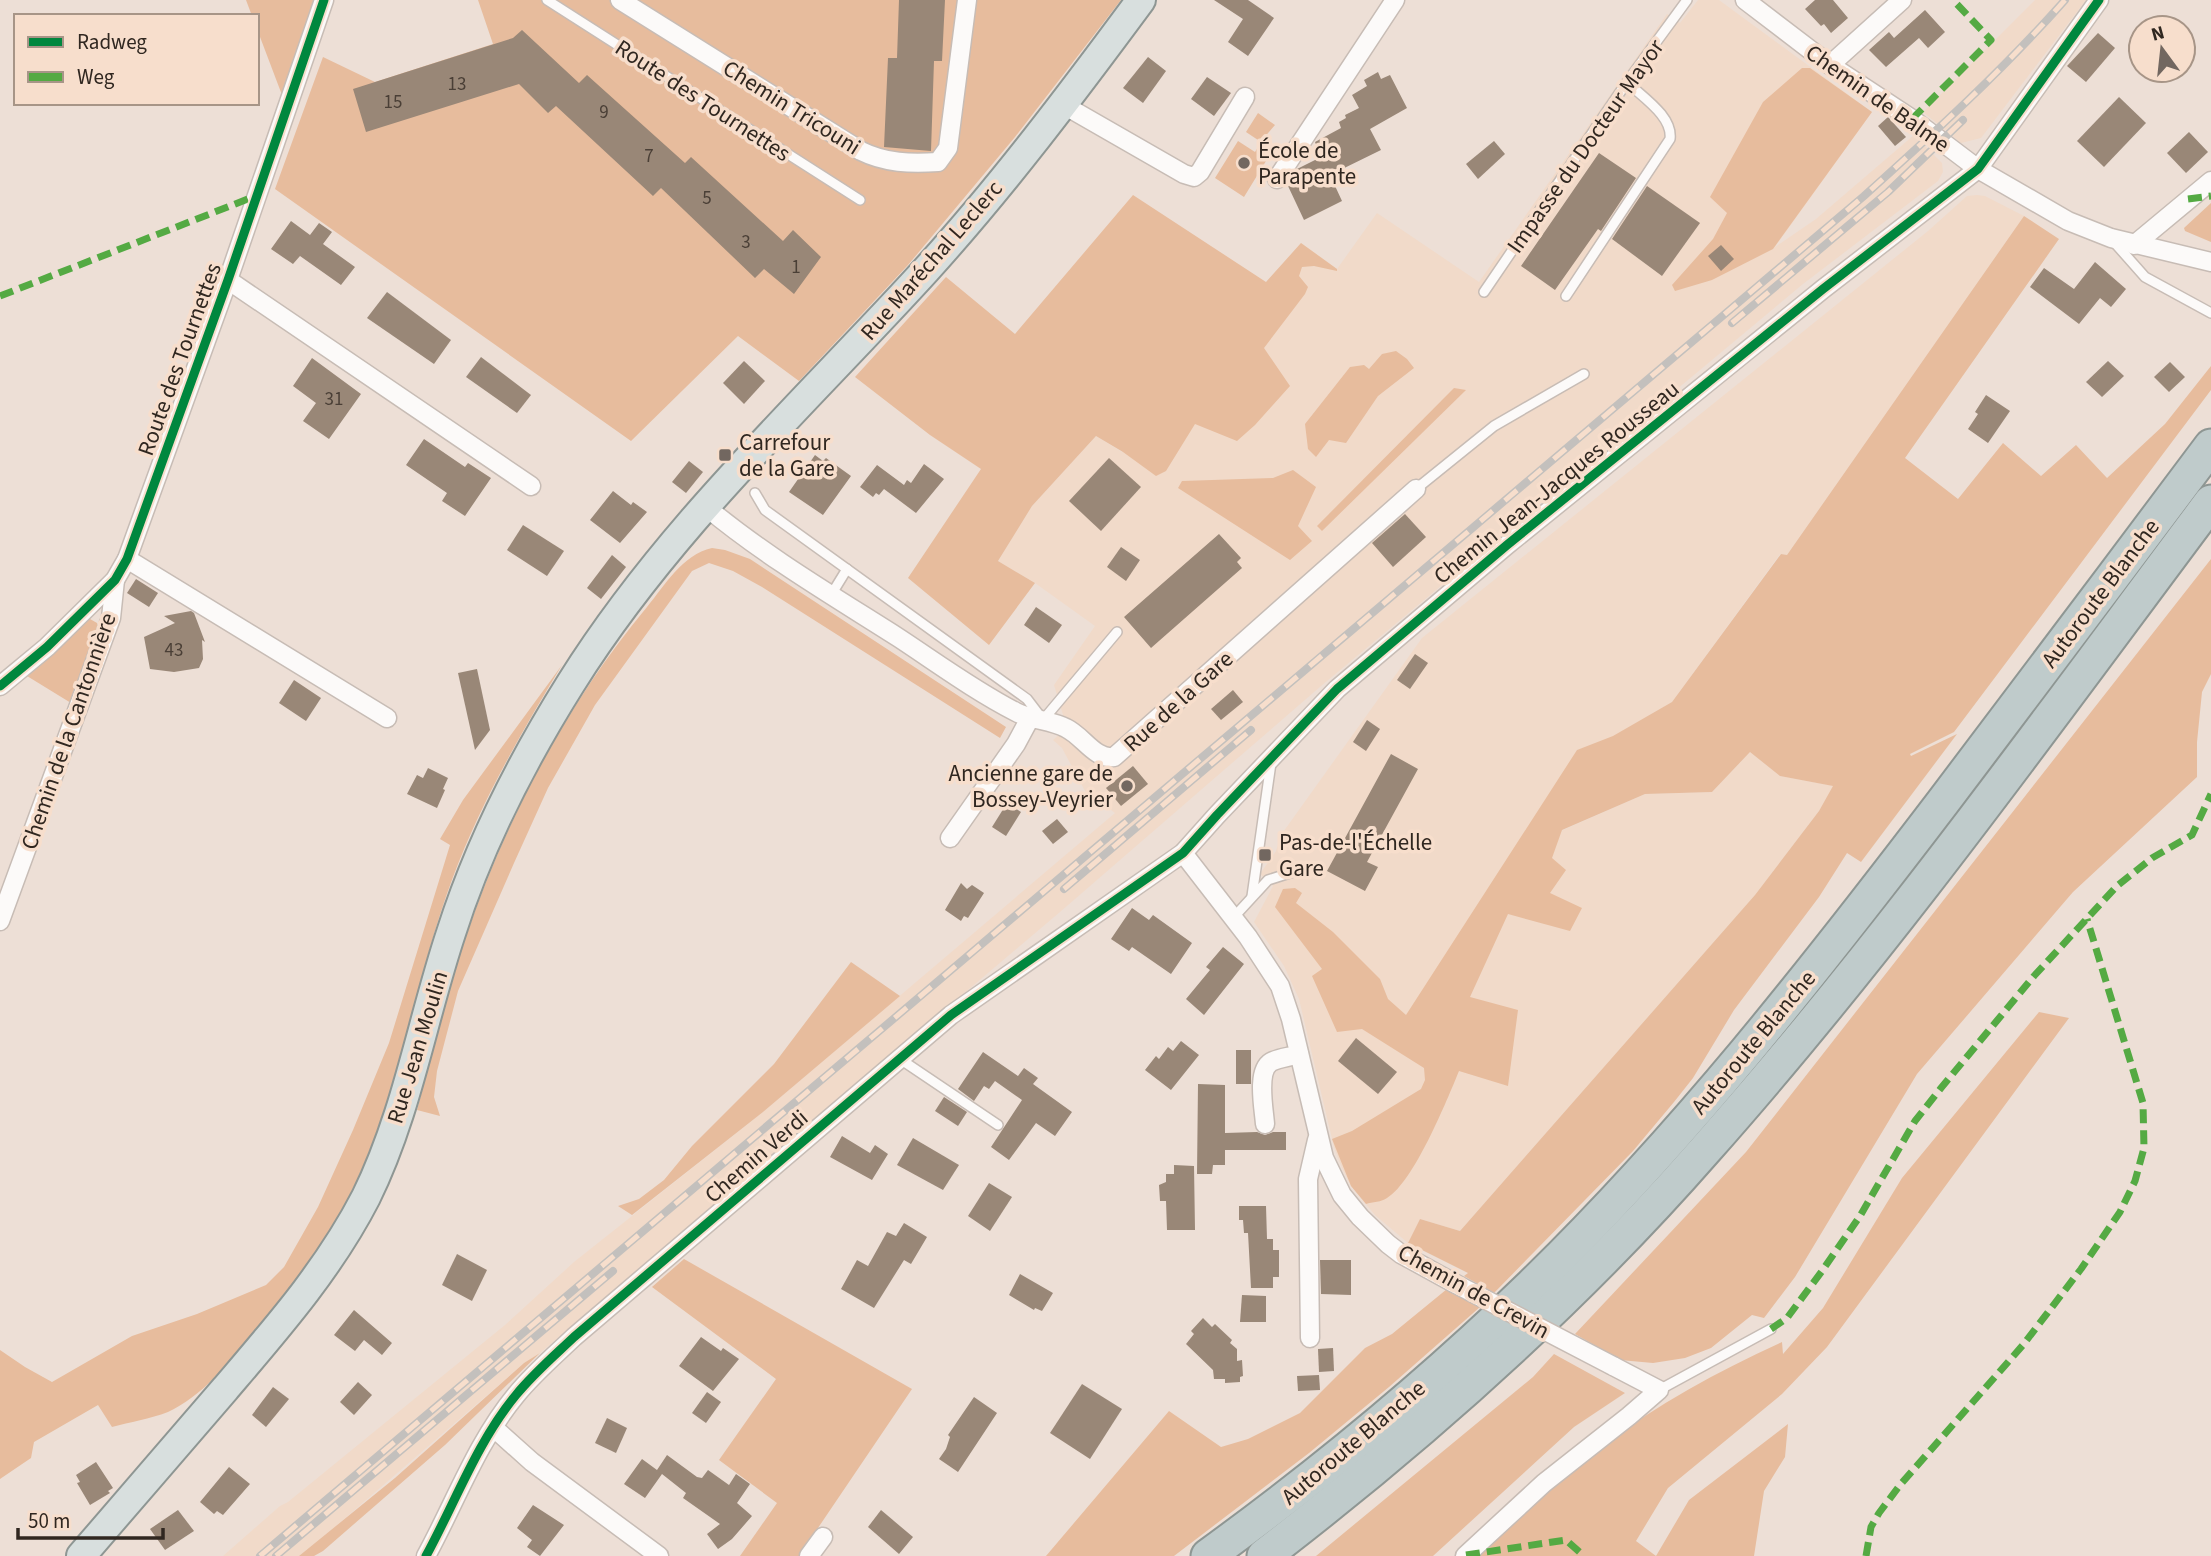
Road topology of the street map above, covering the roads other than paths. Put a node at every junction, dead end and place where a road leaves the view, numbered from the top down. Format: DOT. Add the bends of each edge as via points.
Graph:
graph roads {
  1 [pos="324,0"];
  2 [pos="547,0"];
  3 [pos="620,0"];
  4 [pos="967,0"];
  5 [pos="1141,0"];
  6 [pos="1395,0"];
  7 [pos="1687,0"];
  8 [pos="1745,0"];
  9 [pos="1902,0"];
  10 [pos="2099,0"];
  11 [pos="1830,65"];
  12 [pos="1628,82"];
  13 [pos="1245,97"];
  14 [pos="1062,104"];
  15 [pos="1978,169"];
  16 [pos="1277,179"];
  17 [pos="2211,181"];
  18 [pos="860,200"];
  19 [pos="2111,239"];
  20 [pos="2134,245"];
  21 [pos="2211,262"];
  22 [pos="229,280"];
  23 [pos="1484,292"];
  24 [pos="1566,296"];
  25 [pos="2211,313"];
  26 [pos="1584,374"];
  27 [pos="2211,435"];
  28 [pos="2211,446"];
  29 [pos="531,486"];
  30 [pos="1416,489"];
  31 [pos="755,494"];
  32 [pos="2169,501"];
  33 [pos="2211,502"];
  34 [pos="705,506"];
  35 [pos="127,559"];
  36 [pos="847,569"];
  37 [pos="115,580"];
  38 [pos="831,595"];
  39 [pos="1117,632"];
  40 [pos="0,686"];
  41 [pos="387,718"];
  42 [pos="1036,719"];
  43 [pos="1271,758"];
  44 [pos="950,838"];
  45 [pos="1183,853"];
  46 [pos="1293,872"];
  47 [pos="1252,897"];
  48 [pos="1233,918"];
  49 [pos="0,921"];
  50 [pos="1299,1054"];
  51 [pos="900,1059"];
  52 [pos="1265,1124"];
  53 [pos="998,1125"];
  54 [pos="1318,1136"];
  55 [pos="1771,1329"];
  56 [pos="1310,1338"];
  57 [pos="1659,1390"];
  58 [pos="494,1427"];
  59 [pos="823,1536"];
  60 [pos="80,1556"];
  61 [pos="426,1556"];
  62 [pos="659,1556"];
  63 [pos="809,1556"];
  64 [pos="1208,1556"];
  65 [pos="1264,1556"];
  66 [pos="1465,1556"];
  1 -- 22 [label="street, Route des Tournettes"];
  2 -- 18 [label="lane, Route des Tournettes"];
  3 -- 4 [label="street, Chemin Tricouni" via="861,151 880,160 929,163 938,162 948,148"];
  5 -- 14 [label="main road, Rue Maréchal Leclerc"];
  6 -- 16 [label="street"];
  7 -- 12 [label="lane, Impasse du Docteur Mayor"];
  8 -- 11 [label="street, Chemin de Balme"];
  9 -- 11 [label="street"];
  10 -- 15 [label="street, Chemin Jean-Jacques Rousseau"];
  11 -- 15 [label="street, Chemin de Balme"];
  12 -- 23 [label="lane, Impasse du Docteur Mayor"];
  12 -- 24 [label="lane" via="1666,120 1670,139"];
  13 -- 14 [label="street" via="1194,177"];
  14 -- 34 [label="main road, Rue Maréchal Leclerc" via="928,268"];
  15 -- 19 [label="street, Chemin de Balme" via="2068,221"];
  15 -- 43 [label="street, Chemin Jean-Jacques Rousseau" via="1507,545 1337,689"];
  17 -- 20 [label="street"];
  19 -- 20 [label="street, Chemin de Balme"];
  19 -- 25 [label="lane" via="2145,277"];
  20 -- 21 [label="street, Chemin de Balme"];
  22 -- 29 [label="street, Route des Tournettes"];
  22 -- 35 [label="street, Route des Tournettes"];
  26 -- 30 [label="lane" via="1494,426"];
  27 -- 32 [label="highway"];
  28 -- 32 [label="highway, Autoroute Blanche"];
  30 -- 42 [label="street, Rue de la Gare" via="1114,757 1100,755 1067,729"];
  31 -- 36 [label="lane" via="765,510"];
  32 -- 64 [label="highway, Autoroute Blanche" via="1843,932 1650,1162 1542,1275 1456,1356 1347,1450"];
  33 -- 65 [label="highway, Autoroute Blanche" via="1884,935 1704,1152 1488,1372"];
  34 -- 38 [label="street, Rue de la Gare"];
  34 -- 60 [label="main road, Rue Jean Moulin" via="666,549 596,645 520,770 483,848 452,930 381,1162 335,1251 286,1318"];
  35 -- 37 [label="street, Route des Tournettes"];
  35 -- 41 [label="street"];
  36 -- 38 [label="lane"];
  36 -- 42 [label="lane" via="1027,698"];
  37 -- 40 [label="street, Route des Tournettes" via="40,654"];
  37 -- 49 [label="street, Chemin de la Cantonnière" via="111,618"];
  38 -- 42 [label="street, Rue de la Gare" via="1016,713"];
  39 -- 42 [label="lane"];
  42 -- 44 [label="street"];
  43 -- 45 [label="street, Chemin Jean-Jacques Rousseau"];
  43 -- 47 [label="lane"];
  45 -- 48 [label="street, Chemin de Crevin"];
  45 -- 51 [label="street, Chemin Verdi" via="951,1015"];
  46 -- 47 [label="lane" via="1268,880"];
  47 -- 48 [label="lane"];
  48 -- 50 [label="street, Chemin de Crevin" via="1280,986"];
  50 -- 52 [label="street" via="1270,1062 1264,1069"];
  50 -- 54 [label="street, Chemin de Crevin"];
  51 -- 53 [label="lane"];
  51 -- 58 [label="street, Chemin Verdi" via="532,1376"];
  54 -- 56 [label="street" via="1308,1179"];
  54 -- 57 [label="street, Chemin de Crevin, bridge" via="1342,1195 1402,1254"];
  55 -- 57 [label="lane"];
  57 -- 66 [label="street" via="1544,1482"];
  58 -- 61 [label="street, Chemin Verdi"];
  58 -- 62 [label="street" via="532,1462"];
  59 -- 63 [label="street"];
}
